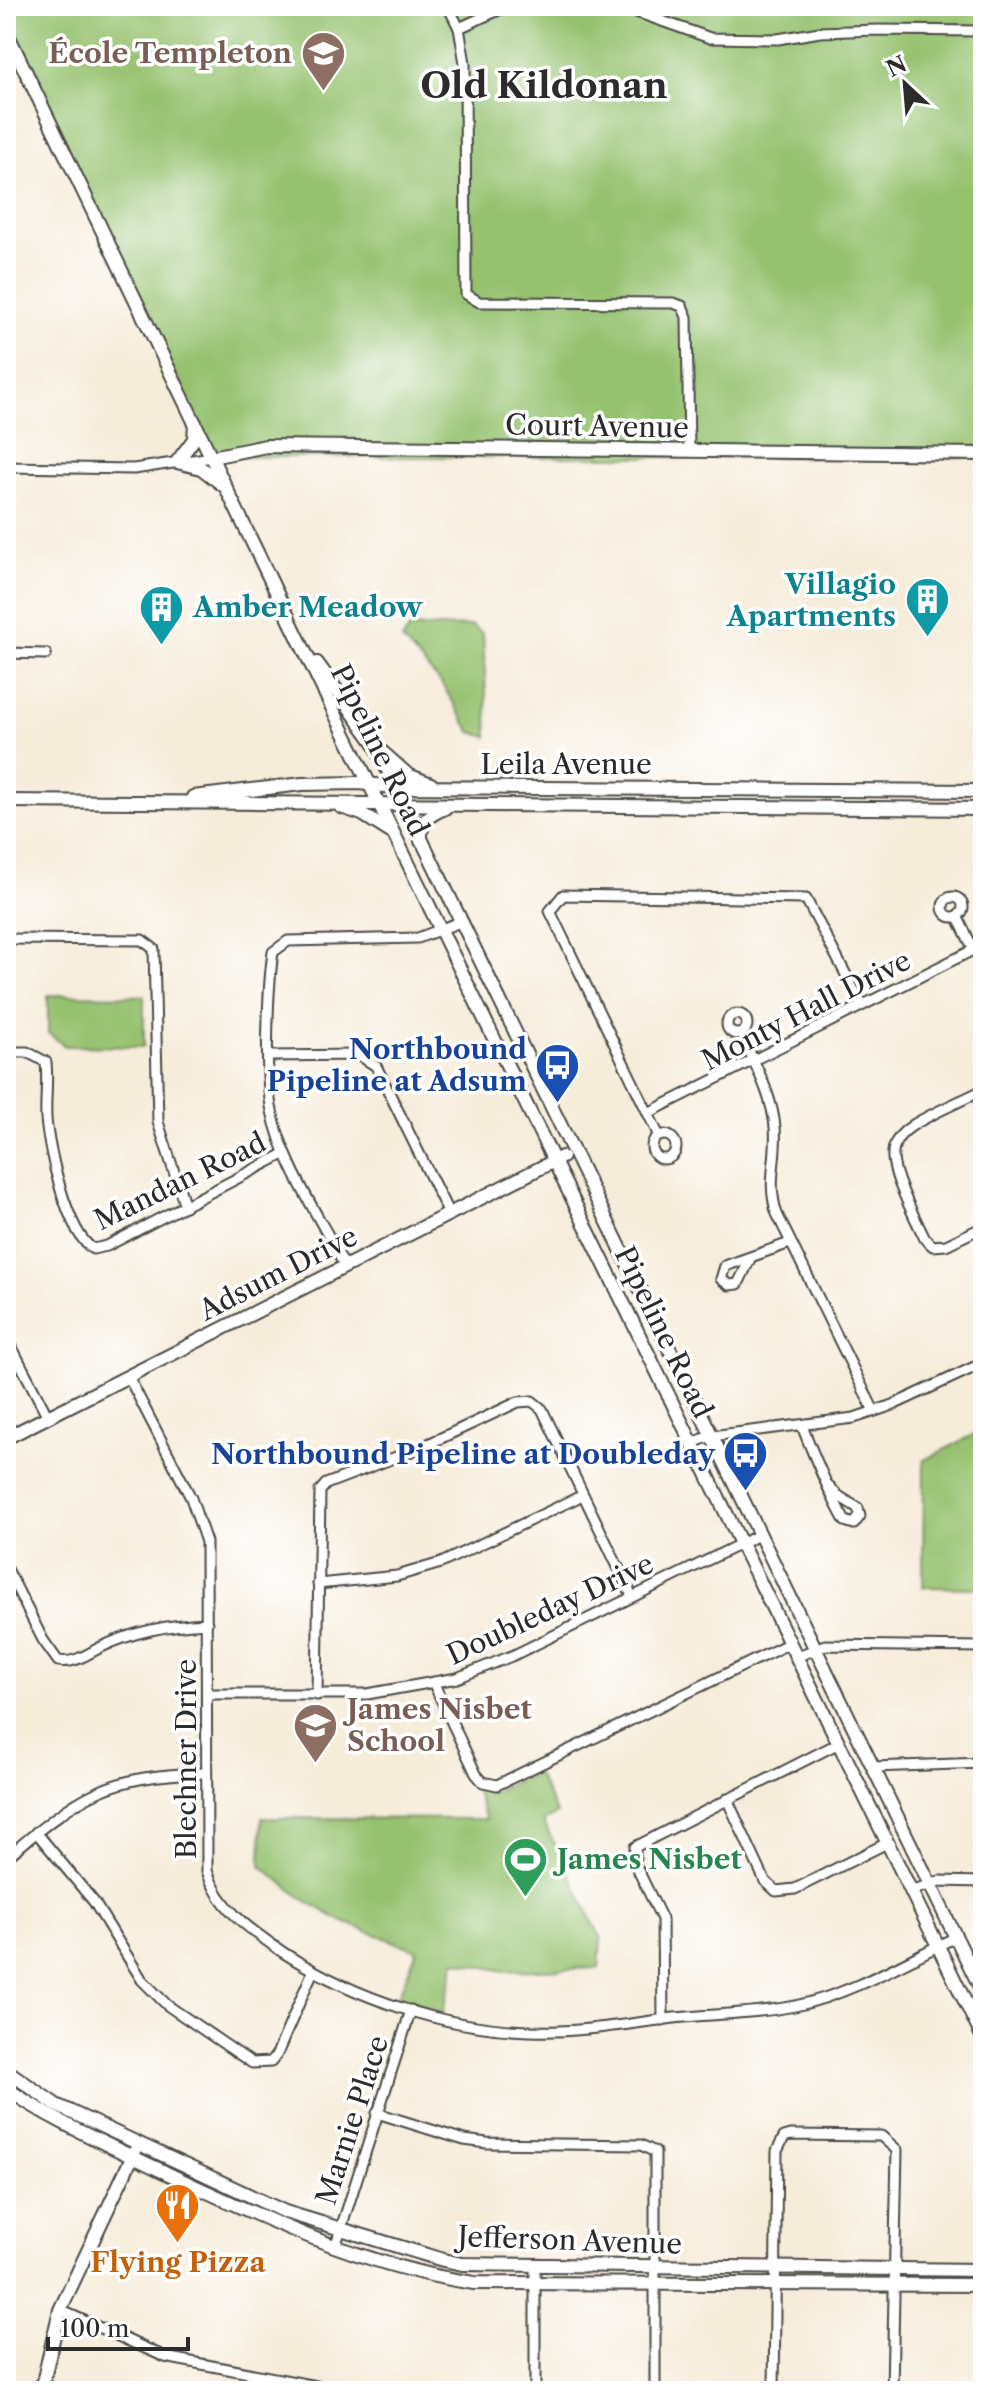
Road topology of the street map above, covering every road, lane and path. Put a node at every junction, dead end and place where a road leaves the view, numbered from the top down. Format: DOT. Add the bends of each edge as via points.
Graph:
graph roads {
  1 [pos="448,6"];
  2 [pos="459,28"];
  3 [pos="6,31"];
  4 [pos="983,31"];
  5 [pos="195,423"];
  6 [pos="689,451"];
  7 [pos="983,454"];
  8 [pos="212,457"];
  9 [pos="177,462"];
  10 [pos="6,467"];
  11 [pos="226,487"];
  12 [pos="304,645"];
  13 [pos="6,653"];
  14 [pos="46,654"];
  15 [pos="374,742"];
  16 [pos="370,784"];
  17 [pos="393,787"];
  18 [pos="440,787"];
  19 [pos="983,791"];
  20 [pos="6,801"];
  21 [pos="150,803"];
  22 [pos="332,803"];
  23 [pos="379,803"];
  24 [pos="402,805"];
  25 [pos="454,805"];
  26 [pos="983,809"];
  27 [pos="394,834"];
  28 [pos="422,844"];
  29 [pos="957,916"];
  30 [pos="460,922"];
  31 [pos="442,931"];
  32 [pos="6,939"];
  33 [pos="978,948"];
  34 [pos="862,1005"];
  35 [pos="741,1033"];
  36 [pos="6,1052"];
  37 [pos="270,1056"];
  38 [pos="753,1061"];
  39 [pos="983,1090"];
  40 [pos="648,1113"];
  41 [pos="659,1136"];
  42 [pos="572,1152"];
  43 [pos="286,1153"];
  44 [pos="555,1160"];
  45 [pos="185,1206"];
  46 [pos="449,1214"];
  47 [pos="983,1227"];
  48 [pos="790,1243"];
  49 [pos="751,1257"];
  50 [pos="345,1267"];
  51 [pos="6,1336"];
  52 [pos="983,1363"];
  53 [pos="128,1376"];
  54 [pos="874,1411"];
  55 [pos="48,1417"];
  56 [pos="802,1426"];
  57 [pos="711,1436"];
  58 [pos="6,1438"];
  59 [pos="692,1443"];
  60 [pos="826,1483"];
  61 [pos="583,1495"];
  62 [pos="759,1535"];
  63 [pos="741,1544"];
  64 [pos="6,1567"];
  65 [pos="318,1584"];
  66 [pos="632,1596"];
  67 [pos="207,1623"];
  68 [pos="790,1643"];
  69 [pos="983,1647"];
  70 [pos="814,1648"];
  71 [pos="796,1657"];
  72 [pos="434,1684"];
  73 [pos="207,1694"];
  74 [pos="317,1695"];
  75 [pos="839,1743"];
  76 [pos="983,1763"];
  77 [pos="873,1767"];
  78 [pos="206,1773"];
  79 [pos="727,1799"];
  80 [pos="36,1832"];
  81 [pos="887,1843"];
  82 [pos="6,1858"];
  83 [pos="983,1882"];
  84 [pos="929,1883"];
  85 [pos="911,1891"];
  86 [pos="956,1937"];
  87 [pos="938,1946"];
  88 [pos="313,1971"];
  89 [pos="983,1993"];
  90 [pos="411,2010"];
  91 [pos="979,2018"];
  92 [pos="663,2020"];
  93 [pos="983,2038"];
  94 [pos="6,2070"];
  95 [pos="6,2088"];
  96 [pos="377,2113"];
  97 [pos="136,2151"];
  98 [pos="340,2229"];
  99 [pos="336,2244"];
  100 [pos="535,2265"];
  101 [pos="656,2266"];
  102 [pos="775,2269"];
  103 [pos="895,2270"];
  104 [pos="983,2270"];
  105 [pos="536,2282"];
  106 [pos="655,2282"];
  107 [pos="774,2285"];
  108 [pos="893,2285"];
  109 [pos="983,2285"];
  110 [pos="60,2310"];
  111 [pos="41,2391"];
  112 [pos="342,2391"];
  113 [pos="535,2391"];
  114 [pos="655,2391"];
  115 [pos="774,2391"];
  116 [pos="892,2391"];
  1 -- 2 [label="street"];
  2 -- 4 [label="street" via="501,9 552,7 628,9 710,38"];
  2 -- 6 [label="street" via="465,63 466,294 479,302 682,306 687,317"];
  3 -- 5 [label="street, Pipeline Road"];
  5 -- 8 [label="street, Pipeline Road"];
  5 -- 9 [label="street" via="194,439"];
  6 -- 7 [label="street, Court Avenue"];
  6 -- 8 [label="street, Court Avenue" via="266,446"];
  8 -- 9 [label="street"];
  8 -- 11 [label="street, Pipeline Road"];
  9 -- 10 [label="street" via="97,471"];
  9 -- 11 [label="street" via="201,468"];
  11 -- 12 [label="street, Pipeline Road"];
  12 -- 15 [label="street, Pipeline Road"];
  12 -- 16 [label="street, Pipeline Road"];
  13 -- 14 [label="street"];
  15 -- 17 [label="street, Pipeline Road"];
  15 -- 18 [label="street" via="408,775"];
  16 -- 17 [label="street, Leila Avenue"];
  16 -- 21 [label="street, Leila Avenue" via="302,784"];
  16 -- 23 [label="street, Pipeline Road"];
  17 -- 18 [label="street, Leila Avenue"];
  17 -- 24 [label="street, Pipeline Road"];
  18 -- 19 [label="street, Leila Avenue"];
  20 -- 21 [label="street, Leila Avenue"];
  21 -- 22 [label="street, Leila Avenue"];
  22 -- 23 [label="street, Leila Avenue"];
  22 -- 27 [label="street"];
  23 -- 24 [label="street, Leila Avenue"];
  23 -- 27 [label="street, Pipeline Road"];
  24 -- 25 [label="street, Leila Avenue"];
  24 -- 28 [label="street, Pipeline Road"];
  25 -- 26 [label="street, Leila Avenue"];
  25 -- 28 [label="street" via="428,816"];
  27 -- 31 [label="street, Pipeline Road"];
  28 -- 30 [label="street, Pipeline Road"];
  29 -- 33 [label="street"];
  30 -- 31 [label="street"];
  30 -- 42 [label="street, Pipeline Road"];
  31 -- 37 [label="street" via="395,940 281,943 273,952"];
  31 -- 44 [label="street, Pipeline Road"];
  32 -- 45 [label="street" via="142,940 154,949 158,1122"];
  33 -- 34 [label="street, Monty Hall Drive"];
  34 -- 38 [label="street, Monty Hall Drive"];
  34 -- 40 [label="street" via="806,899 563,895 550,911"];
  35 -- 38 [label="street"];
  36 -- 45 [label="street, Mandan Road" via="27,1052 46,1062 46,1120 59,1183 85,1244 99,1249"];
  37 -- 43 [label="street" via="272,1111"];
  37 -- 46 [label="street" via="359,1055 376,1066"];
  38 -- 40 [label="street, Monty Hall Drive"];
  38 -- 48 [label="street" via="772,1107 776,1139 771,1196"];
  39 -- 47 [label="street" via="903,1130 891,1153 895,1176 933,1246"];
  40 -- 41 [label="street"];
  42 -- 44 [label="street, Adsum Drive"];
  42 -- 57 [label="street, Pipeline Road"];
  43 -- 45 [label="street, Mandan Road"];
  43 -- 50 [label="street"];
  44 -- 46 [label="street, Adsum Drive"];
  44 -- 59 [label="street, Pipeline Road"];
  46 -- 50 [label="street, Adsum Drive"];
  48 -- 49 [label="street"];
  48 -- 54 [label="street"];
  50 -- 53 [label="street, Adsum Drive"];
  51 -- 55 [label="street"];
  52 -- 54 [label="street"];
  53 -- 55 [label="street, Adsum Drive"];
  53 -- 67 [label="street, Blechner Drive" via="201,1523 208,1554"];
  54 -- 56 [label="street"];
  55 -- 58 [label="street, Adsum Drive"];
  56 -- 57 [label="street"];
  56 -- 60 [label="street"];
  57 -- 59 [label="street"];
  57 -- 62 [label="street, Pipeline Road"];
  59 -- 63 [label="street, Pipeline Road"];
  61 -- 65 [label="street" via="441,1563 397,1576"];
  61 -- 65 [label="street" via="542,1409 532,1401 518,1402 326,1484 318,1501"];
  61 -- 66 [label="street"];
  62 -- 63 [label="street, Doubleday Drive"];
  62 -- 70 [label="street, Pipeline Road"];
  63 -- 66 [label="street, Doubleday Drive"];
  63 -- 68 [label="street, Pipeline Road"];
  64 -- 67 [label="street" via="58,1661 77,1659 159,1626"];
  65 -- 74 [label="street"];
  66 -- 72 [label="street, Doubleday Drive" via="502,1660"];
  67 -- 73 [label="street, Blechner Drive"];
  68 -- 71 [label="street, Pipeline Road"];
  68 -- 72 [label="street" via="497,1785 476,1774"];
  69 -- 70 [label="street"];
  70 -- 71 [label="street"];
  70 -- 77 [label="street, Pipeline Road"];
  71 -- 75 [label="street, Pipeline Road"];
  72 -- 74 [label="street, Doubleday Drive"];
  73 -- 74 [label="street, Doubleday Drive"];
  73 -- 78 [label="street, Blechner Drive"];
  75 -- 79 [label="street"];
  75 -- 81 [label="street, Pipeline Road"];
  76 -- 77 [label="street"];
  77 -- 84 [label="street, Pipeline Road"];
  78 -- 80 [label="street" via="158,1774 115,1784 68,1807"];
  78 -- 88 [label="street, Blechner Drive" via="205,1860 216,1892 243,1924"];
  79 -- 81 [label="street" via="765,1881 776,1891 795,1889"];
  79 -- 92 [label="street" via="635,1847 635,1864 662,1919"];
  80 -- 82 [label="street"];
  80 -- 88 [label="street" via="94,1902 142,1980 180,2015 252,2063 271,2062 277,2054"];
  81 -- 85 [label="street, Pipeline Road"];
  83 -- 84 [label="street"];
  84 -- 85 [label="street"];
  84 -- 86 [label="street, Pipeline Road"];
  85 -- 87 [label="street, Pipeline Road"];
  86 -- 87 [label="street, Blechner Drive"];
  86 -- 89 [label="street, Pipeline Road"];
  87 -- 91 [label="street, Pipeline Road"];
  87 -- 92 [label="street, Blechner Drive" via="852,1987 793,2006"];
  88 -- 90 [label="street, Blechner Drive"];
  90 -- 92 [label="street, Blechner Drive" via="530,2031"];
  90 -- 96 [label="street, Marnie Place"];
  91 -- 93 [label="street, Pipeline Road"];
  94 -- 97 [label="street, Jefferson Avenue"];
  95 -- 97 [label="street, Jefferson Avenue" via="43,2112"];
  96 -- 98 [label="street, Marnie Place"];
  96 -- 101 [label="street" via="464,2140 649,2148 657,2159"];
  97 -- 98 [label="street, Jefferson Avenue"];
  97 -- 99 [label="street, Jefferson Avenue" via="271,2222"];
  97 -- 110 [label="street"];
  98 -- 99 [label="street, Marnie Place"];
  98 -- 100 [label="street, Jefferson Avenue" via="462,2264"];
  99 -- 105 [label="street, Jefferson Avenue" via="431,2277"];
  100 -- 101 [label="street, Jefferson Avenue"];
  100 -- 105 [label="street"];
  101 -- 102 [label="street, Jefferson Avenue"];
  101 -- 106 [label="street"];
  102 -- 103 [label="street, Jefferson Avenue"];
  102 -- 103 [label="street" via="777,2151 791,2135 881,2136 894,2145"];
  102 -- 107 [label="street"];
  103 -- 104 [label="street, Jefferson Avenue"];
  103 -- 108 [label="street"];
  105 -- 106 [label="street, Jefferson Avenue"];
  105 -- 113 [label="street"];
  106 -- 107 [label="street, Jefferson Avenue"];
  106 -- 114 [label="street"];
  107 -- 108 [label="street, Jefferson Avenue"];
  107 -- 115 [label="street"];
  108 -- 109 [label="street, Jefferson Avenue"];
  108 -- 116 [label="street"];
  110 -- 111 [label="street"];
  110 -- 112 [label="street" via="165,2357"];
}
